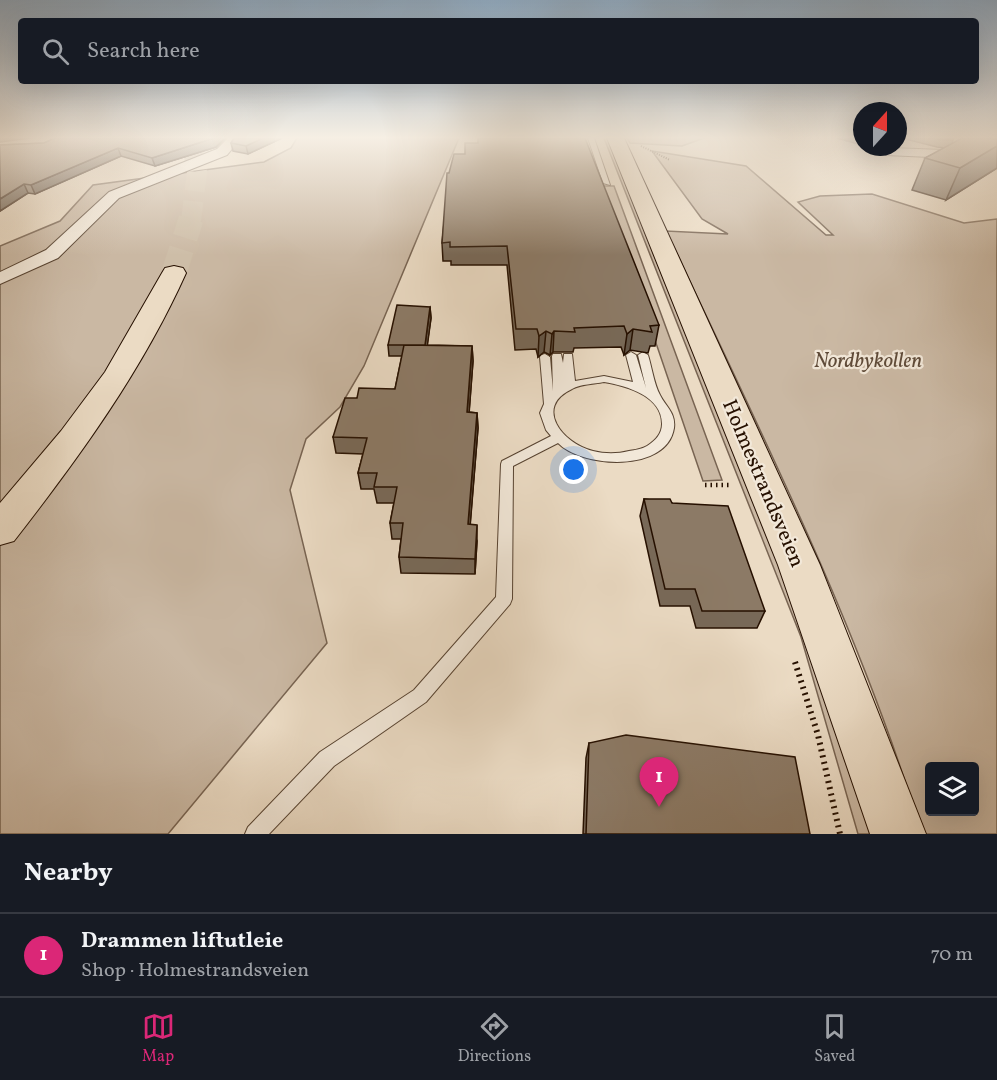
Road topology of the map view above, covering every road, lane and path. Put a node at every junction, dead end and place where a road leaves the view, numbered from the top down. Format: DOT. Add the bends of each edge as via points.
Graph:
graph roads {
  1 [pos="159,177"];
  2 [pos="606,177"];
  3 [pos="632,177"];
  4 [pos="608,183"];
  5 [pos="174,273"];
  6 [pos="0,279"];
  7 [pos="565,387"];
  8 [pos="640,388"];
  9 [pos="655,398"];
  10 [pos="548,402"];
  11 [pos="557,438"];
  12 [pos="728,474"];
  13 [pos="732,484"];
  14 [pos="705,485"];
  15 [pos="736,496"];
  16 [pos="0,530"];
  17 [pos="791,650"];
  18 [pos="255,834"];
  19 [pos="840,834"];
  20 [pos="898,834"];
  1 -- 6 [label="street" via="114,195 52,254"];
  2 -- 4 [label="lane"];
  3 -- 20 [label="main road, Holmestrandsveien" via="799,565"];
  5 -- 16 [label="main road" via="150,324 93,414"];
  7 -- 8 [label="lane" via="604,379"];
  7 -- 10 [label="lane"];
  7 -- 10 [label="lane" via="556,356"];
  8 -- 9 [label="lane"];
  8 -- 9 [label="lane" via="637,355"];
  9 -- 11 [label="lane" via="665,411 668,425 664,438 652,450 612,459 580,452"];
  10 -- 11 [label="lane" via="548,426"];
  11 -- 18 [label="lane" via="507,464 504,599 420,696 327,759"];
  12 -- 13 [label="path"];
  13 -- 14 [label="path"];
  13 -- 15 [label="path"];
  17 -- 19 [label="path" via="818,735"];
}
